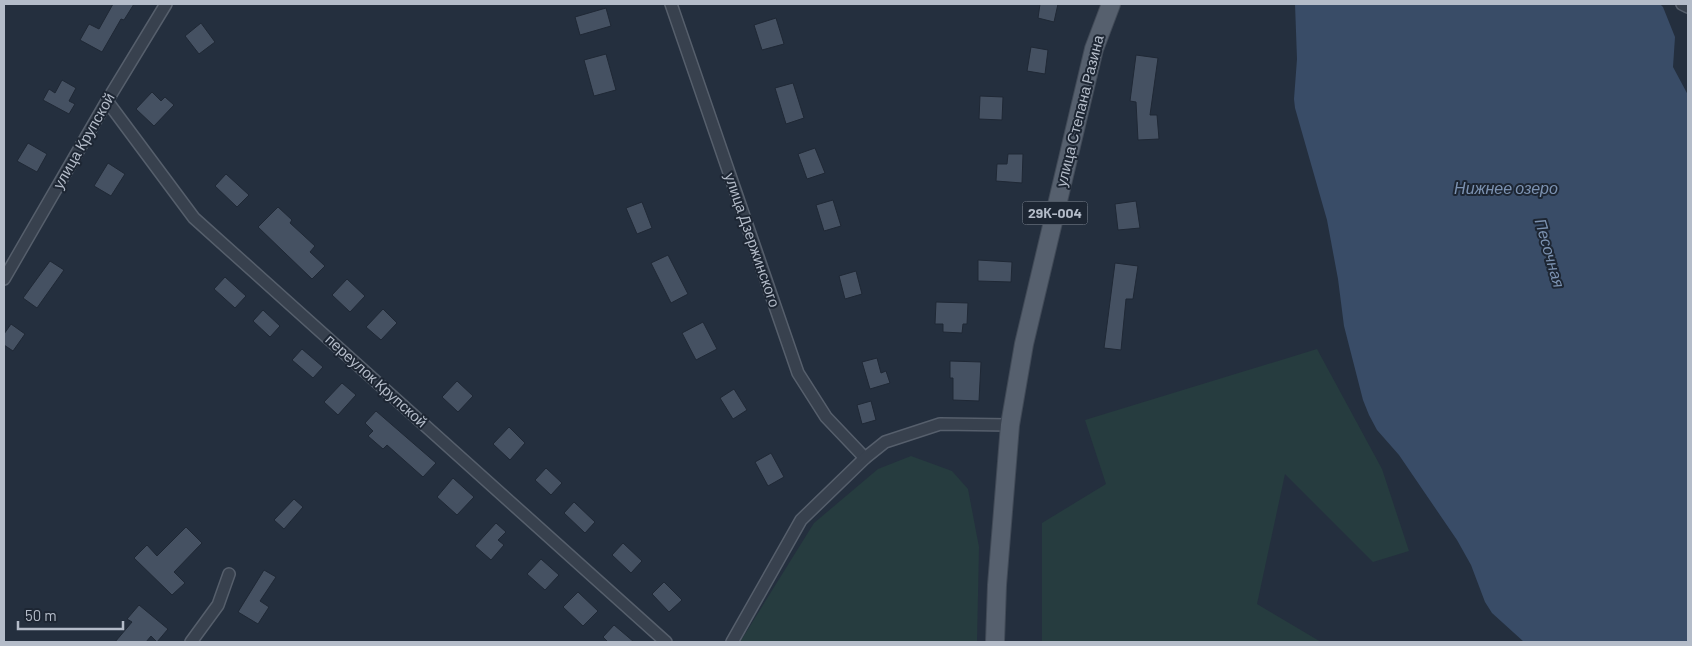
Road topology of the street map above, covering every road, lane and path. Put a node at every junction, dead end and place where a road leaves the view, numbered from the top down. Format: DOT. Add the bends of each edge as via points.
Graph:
graph roads {
  1 [pos="166,4"];
  2 [pos="670,4"];
  3 [pos="1111,4"];
  4 [pos="1682,4"];
  5 [pos="1688,7"];
  6 [pos="107,101"];
  7 [pos="4,279"];
  8 [pos="1010,425"];
  9 [pos="865,458"];
  10 [pos="229,574"];
  11 [pos="191,642"];
  12 [pos="666,642"];
  13 [pos="732,642"];
  14 [pos="995,642"];
  1 -- 6 [label="street, улица Крупской"];
  2 -- 9 [label="street, улица Дзержинского" via="798,373 826,417"];
  3 -- 8 [label="main road, улица Степана Разина / 29К-004" via="1094,49 1024,344"];
  4 -- 5 [label="street"];
  6 -- 7 [label="street, улица Крупской"];
  6 -- 12 [label="street, переулок Крупской" via="194,218"];
  8 -- 9 [label="street" via="940,424 885,442"];
  8 -- 14 [label="main road, 29К-004"];
  9 -- 13 [label="street" via="801,520"];
  10 -- 11 [label="street" via="218,605"];
}
